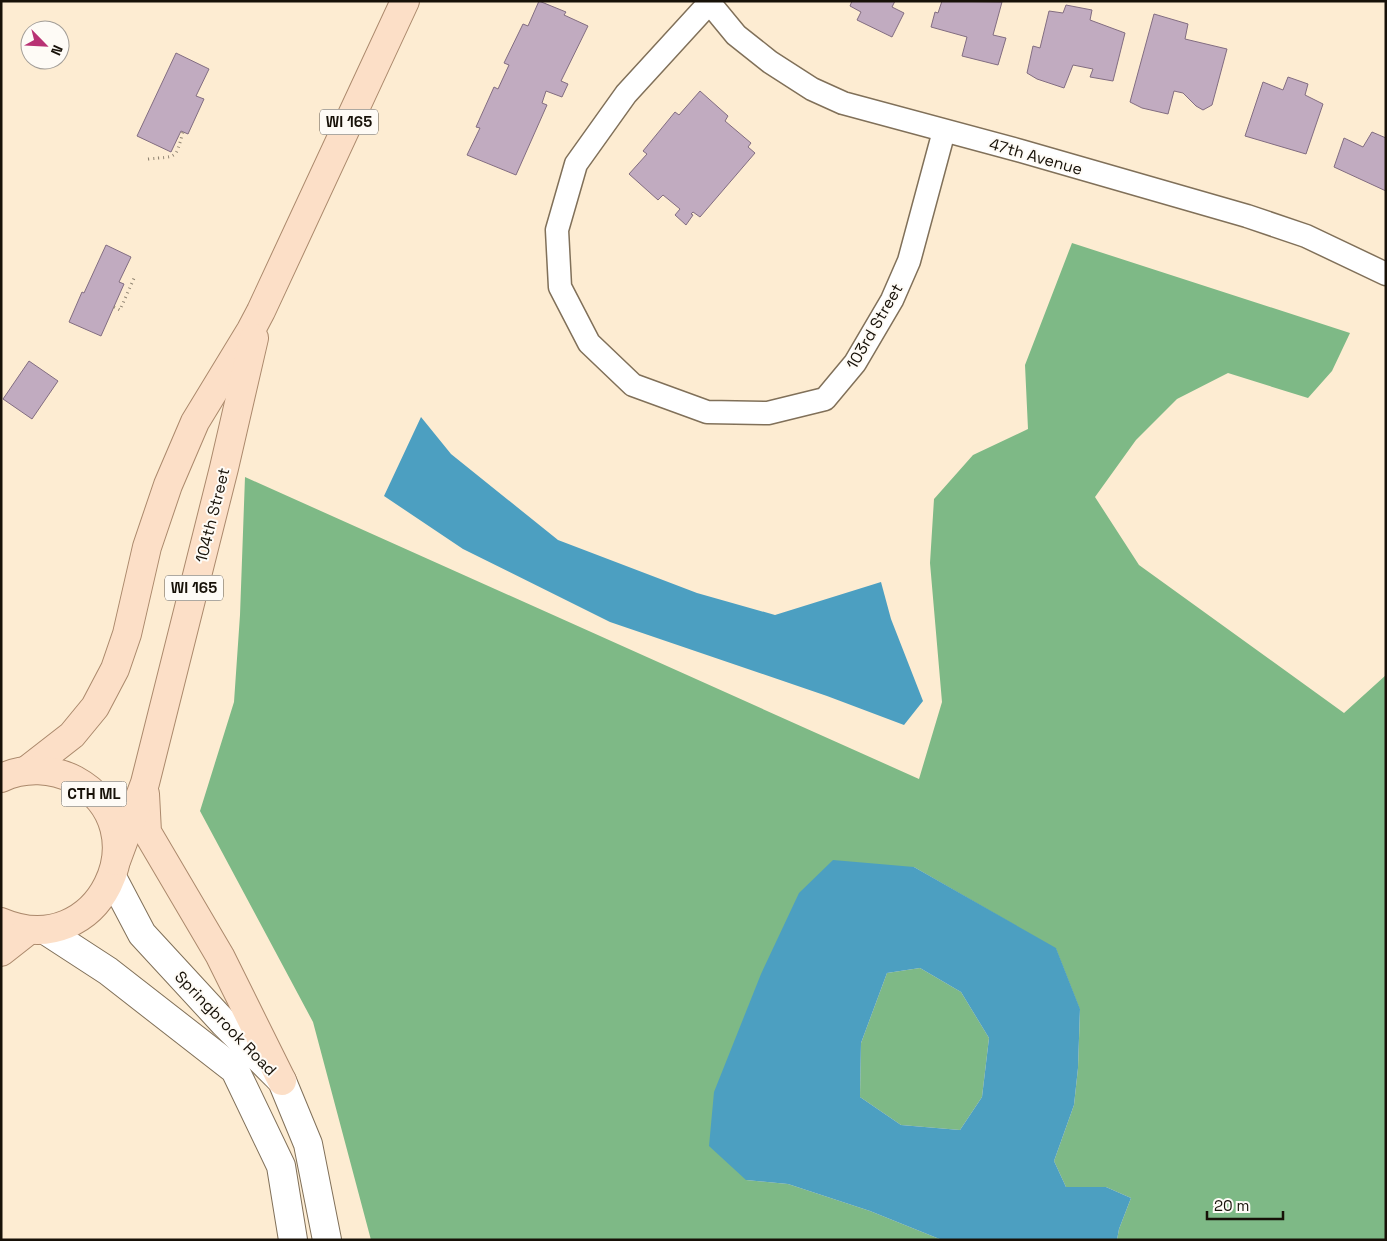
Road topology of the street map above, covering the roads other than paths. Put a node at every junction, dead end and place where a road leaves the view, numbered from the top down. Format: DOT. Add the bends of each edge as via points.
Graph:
graph roads {
  1 [pos="405,1"];
  2 [pos="709,2"];
  3 [pos="944,131"];
  4 [pos="1386,274"];
  5 [pos="261,311"];
  6 [pos="11,771"];
  7 [pos="145,783"];
  8 [pos="114,869"];
  9 [pos="1,922"];
  10 [pos="37,930"];
  11 [pos="1,952"];
  12 [pos="282,1081"];
  13 [pos="293,1240"];
  14 [pos="327,1240"];
  1 -- 5 [label="main road, 104th Street / WI 165"];
  2 -- 3 [label="street, 47th Avenue" via="736,35 770,62 812,88 843,103"];
  2 -- 3 [label="street, 103rd Street" via="626,94 576,164 556,230 560,287 589,343 633,385 707,412 768,413 825,399 855,363 892,300 908,261"];
  3 -- 4 [label="street, 47th Avenue" via="1247,216 1306,236"];
  5 -- 6 [label="main road, 104th Street / WI 165" via="195,422 168,485 147,548 127,634 115,669 99,700 72,735"];
  5 -- 7 [label="main road, 104th Street / WI 165"];
  6 -- 8 [label="main road, CTH ML" via="62,773 86,786 105,807 115,833"];
  7 -- 8 [label="main road, 104th Street / WI 165"];
  7 -- 12 [label="main road" via="147,832 220,956"];
  8 -- 10 [label="main road, WI 165" via="102,897 86,913 67,925"];
  8 -- 12 [label="street, Springbrook Road / CTH ML" via="142,934"];
  9 -- 10 [label="main road"];
  10 -- 11 [label="main road, WI 165"];
  10 -- 13 [label="street, Springbrook Road" via="108,971 235,1070 281,1166"];
  12 -- 14 [label="street, Springbrook Road / CTH ML" via="308,1144"];
}
